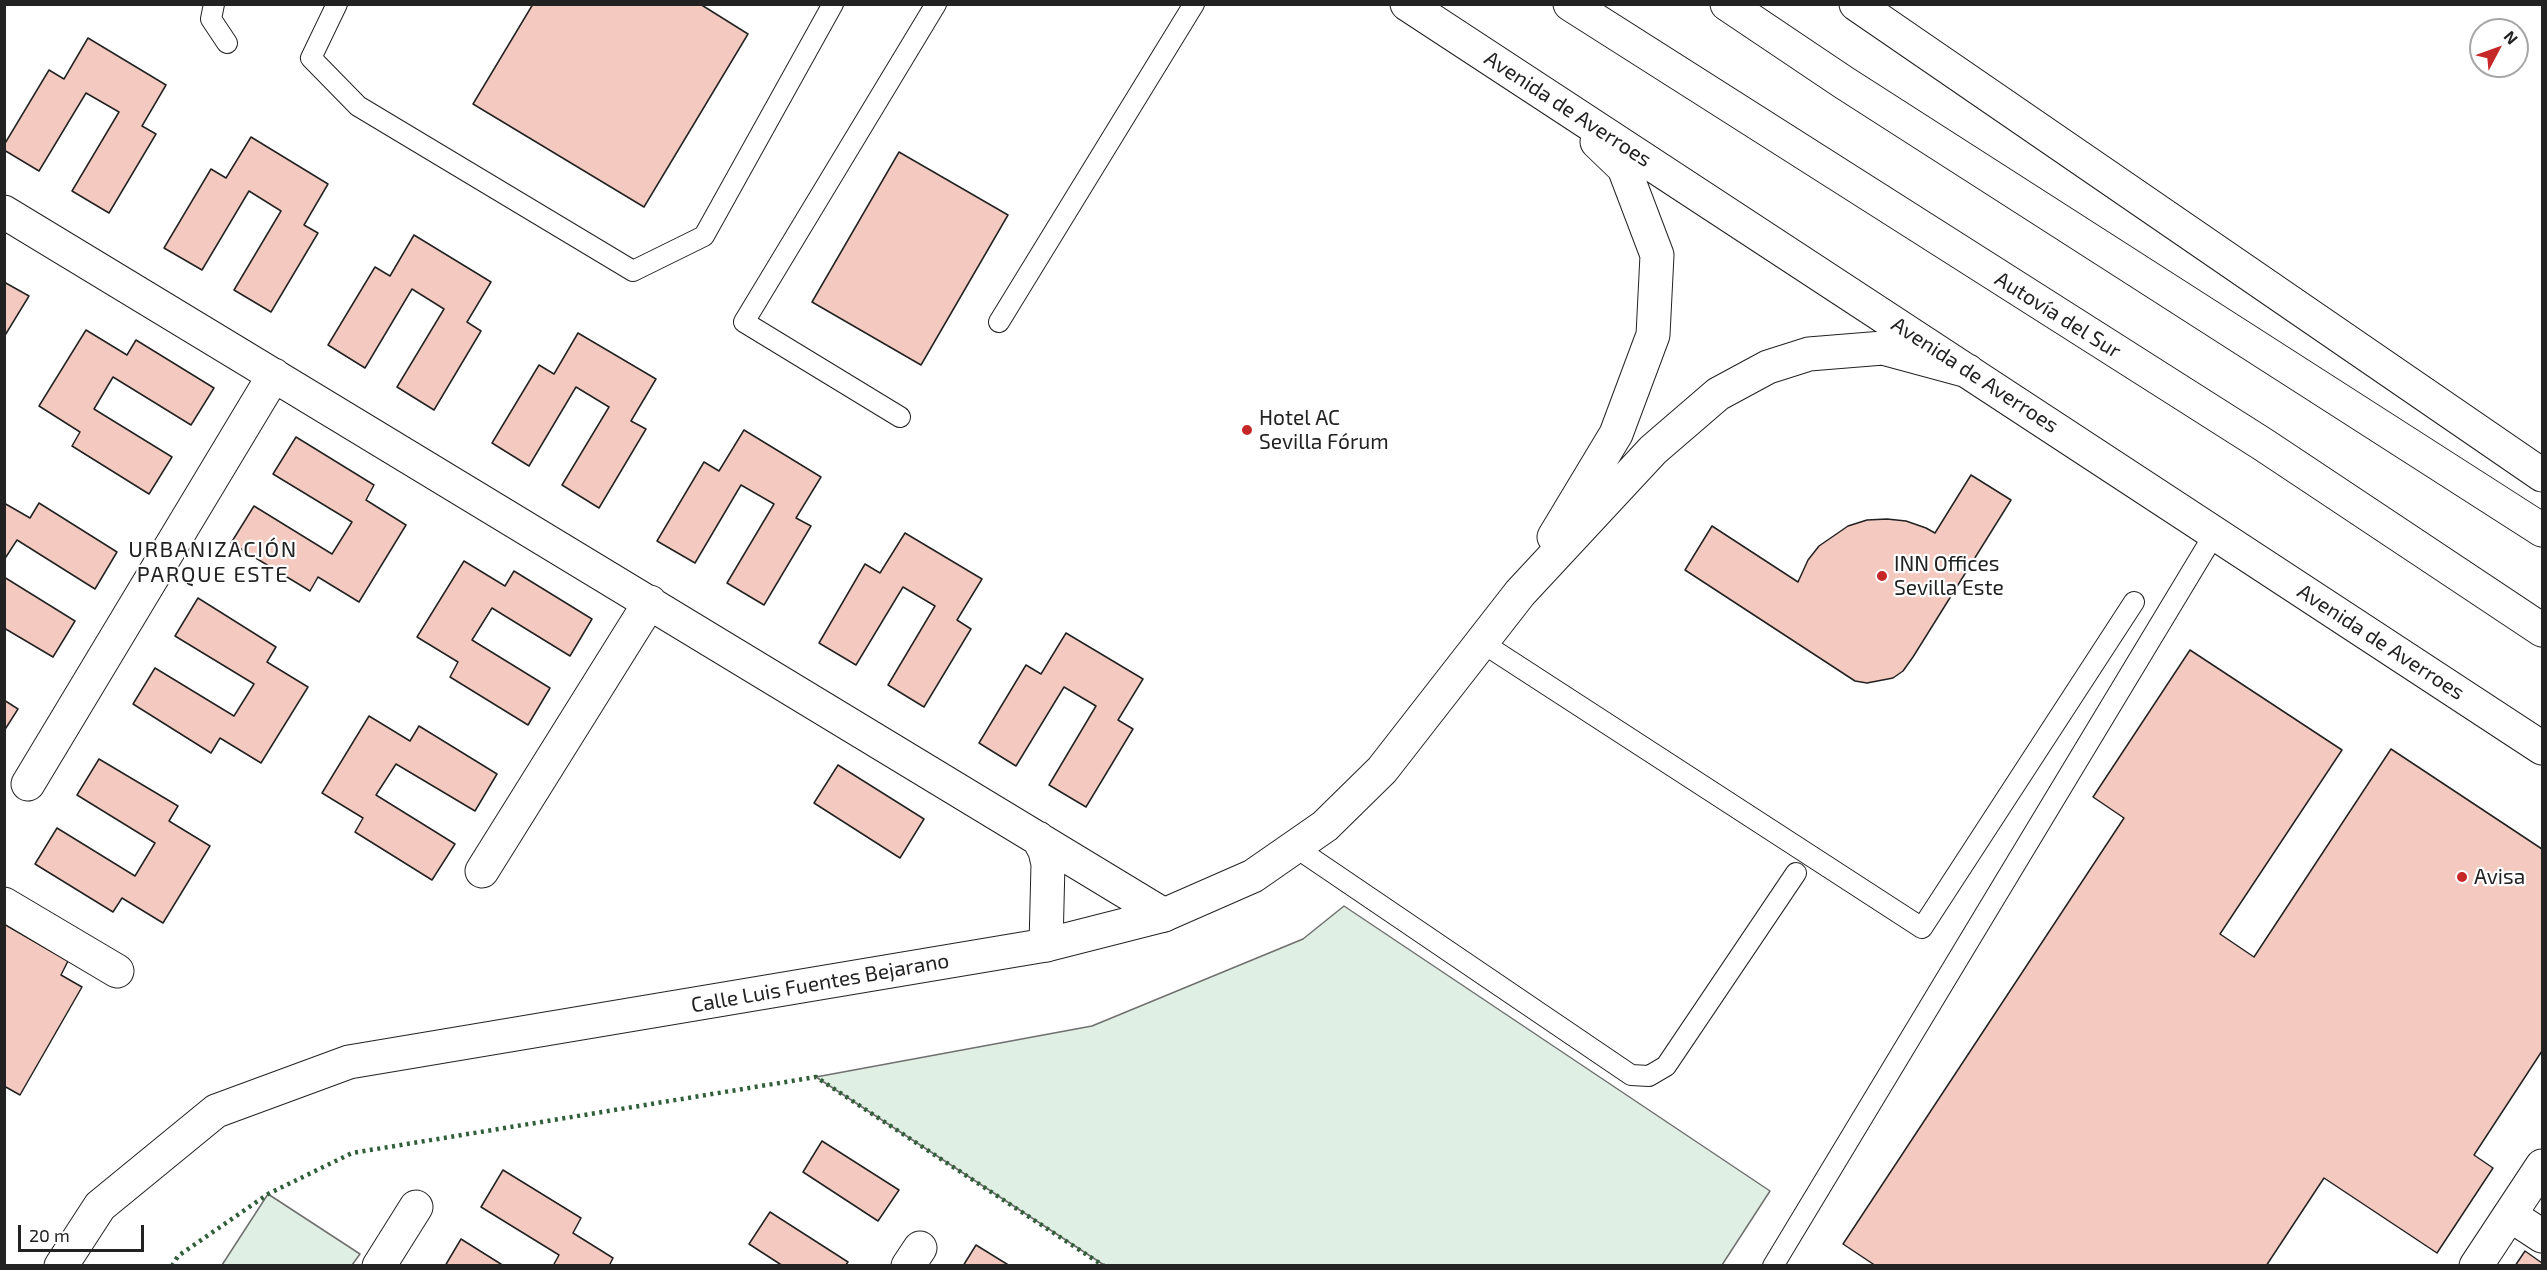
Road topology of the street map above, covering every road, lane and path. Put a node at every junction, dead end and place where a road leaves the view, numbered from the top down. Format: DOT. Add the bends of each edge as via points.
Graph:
graph roads {
  1 [pos="214,4"];
  2 [pos="337,4"];
  3 [pos="833,4"];
  4 [pos="936,4"];
  5 [pos="1194,4"];
  6 [pos="1407,4"];
  7 [pos="1570,4"];
  8 [pos="1727,4"];
  9 [pos="1856,4"];
  10 [pos="227,43"];
  11 [pos="1550,97"];
  12 [pos="4,212"];
  13 [pos="999,322"];
  14 [pos="1968,370"];
  15 [pos="273,375"];
  16 [pos="900,417"];
  17 [pos="2542,475"];
  18 [pos="2542,530"];
  19 [pos="2215,533"];
  20 [pos="1520,593"];
  21 [pos="650,602"];
  22 [pos="2134,602"];
  23 [pos="2542,630"];
  24 [pos="1481,642"];
  25 [pos="2542,748"];
  26 [pos="28,784"];
  27 [pos="1038,838"];
  28 [pos="1295,847"];
  29 [pos="482,871"];
  30 [pos="1796,873"];
  31 [pos="4,904"];
  32 [pos="1164,915"];
  33 [pos="1046,945"];
  34 [pos="117,971"];
  35 [pos="2542,1166"];
  36 [pos="416,1207"];
  37 [pos="2510,1215"];
  38 [pos="2542,1236"];
  39 [pos="61,1266"];
  40 [pos="379,1266"];
  41 [pos="1773,1266"];
  42 [pos="2476,1266"];
  1 -- 10 [label="lane" via="210,19"];
  2 -- 3 [label="lane" via="311,57 358,106 633,271 704,236"];
  4 -- 16 [label="lane" via="744,322"];
  5 -- 13 [label="lane"];
  6 -- 11 [label="main road, Avenida de Averroes"];
  7 -- 23 [label="main road, Autovía del Sur" via="2264,446"];
  8 -- 18 [label="main road" via="1853,89"];
  9 -- 17 [label="main road"];
  11 -- 14 [label="main road, Avenida de Averroes"];
  11 -- 20 [label="main road" via="1624,168 1657,255 1653,335 1616,434"];
  12 -- 15 [label="main road"];
  14 -- 19 [label="main road, Avenida de Averroes"];
  14 -- 20 [label="main road" via="1883,348 1809,354 1768,367 1718,394 1653,450"];
  15 -- 21 [label="main road"];
  15 -- 26 [label="main road"];
  19 -- 25 [label="main road, Avenida de Averroes"];
  19 -- 41 [label="lane"];
  20 -- 24 [label="main road, Calle Luis Fuentes Bejarano"];
  21 -- 27 [label="main road"];
  21 -- 29 [label="main road"];
  22 -- 24 [label="lane" via="1922,928"];
  24 -- 28 [label="main road, Calle Luis Fuentes Bejarano" via="1382,770 1325,826"];
  27 -- 32 [label="main road"];
  27 -- 33 [label="main road" via="1048,864"];
  28 -- 30 [label="lane" via="1631,1075 1649,1076 1666,1066"];
  28 -- 32 [label="main road, Calle Luis Fuentes Bejarano" via="1253,876"];
  31 -- 34 [label="main road"];
  32 -- 33 [label="main road, Calle Luis Fuentes Bejarano"];
  33 -- 39 [label="main road, Calle Luis Fuentes Bejarano" via="349,1062 216,1111 100,1206"];
  35 -- 37 [label="main road"];
  36 -- 40 [label="main road"];
  37 -- 38 [label="main road"];
  37 -- 42 [label="main road"];
}
